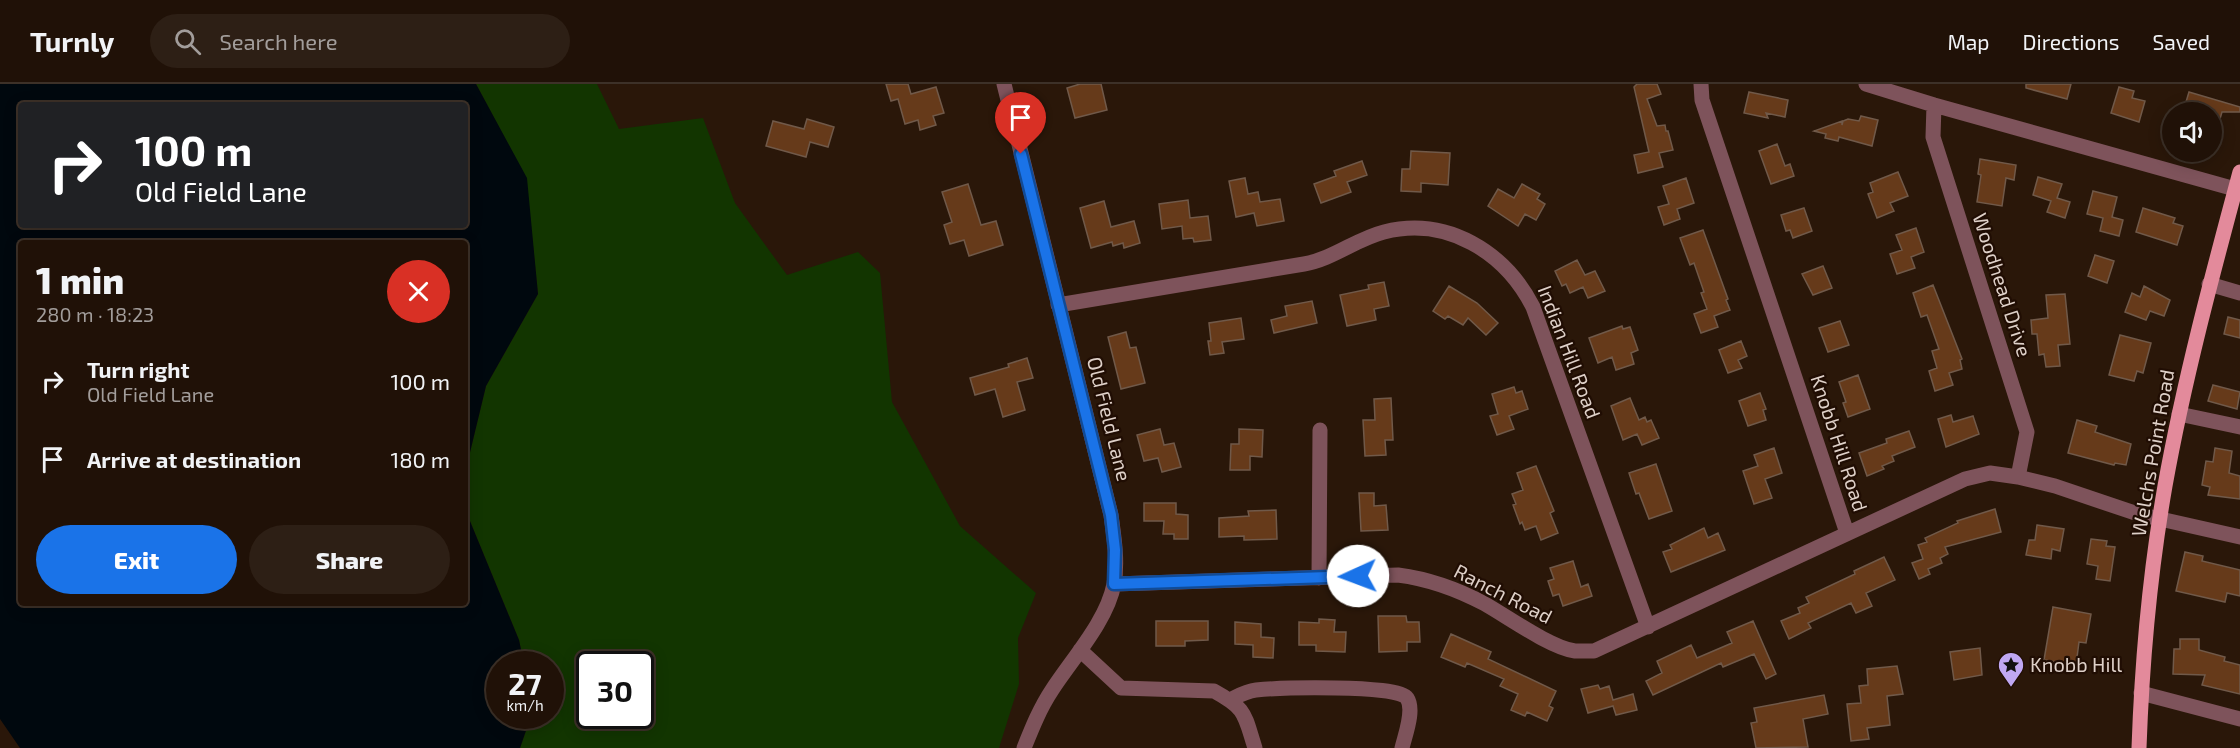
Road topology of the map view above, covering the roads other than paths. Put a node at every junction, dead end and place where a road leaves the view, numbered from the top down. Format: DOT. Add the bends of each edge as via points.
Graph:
graph roads {
  1 [pos="1004,84"];
  2 [pos="1701,84"];
  3 [pos="1866,84"];
  4 [pos="1934,105"];
  5 [pos="2240,172"];
  6 [pos="2235,189"];
  7 [pos="2209,284"];
  8 [pos="2240,293"];
  9 [pos="1058,305"];
  10 [pos="2179,414"];
  11 [pos="2240,427"];
  12 [pos="1320,430"];
  13 [pos="2018,477"];
  14 [pos="2160,519"];
  15 [pos="1847,533"];
  16 [pos="2240,537"];
  17 [pos="1319,578"];
  18 [pos="1114,584"];
  19 [pos="1648,627"];
  20 [pos="1080,650"];
  21 [pos="2141,693"];
  22 [pos="1230,700"];
  23 [pos="2240,719"];
  24 [pos="1024,748"];
  25 [pos="1255,748"];
  26 [pos="1402,748"];
  27 [pos="2139,748"];
  1 -- 9 [label="street, Old Field Lane"];
  2 -- 15 [label="street, Knobb Hill Road" via="1702,100"];
  3 -- 4 [label="street"];
  4 -- 6 [label="street"];
  4 -- 13 [label="street, Woodhead Drive" via="1934,137 2027,432"];
  5 -- 6 [label="main road, Welchs Point Road"];
  6 -- 7 [label="main road, Welchs Point Road"];
  7 -- 8 [label="street"];
  7 -- 10 [label="main road, Welchs Point Road"];
  9 -- 18 [label="street, Old Field Lane" via="1111,515"];
  9 -- 19 [label="street, Indian Hill Road" via="1312,262 1384,231 1443,232 1487,250 1512,274 1533,308"];
  10 -- 11 [label="street"];
  10 -- 14 [label="main road, Welchs Point Road"];
  12 -- 17 [label="street"];
  13 -- 14 [label="street, Knobb Hill Road"];
  13 -- 15 [label="street, Knobb Hill Road" via="1990,473 1965,478"];
  14 -- 16 [label="street, Knobb Hill Road"];
  14 -- 21 [label="main road, Welchs Point Road"];
  15 -- 19 [label="street, Ranch Road"];
  17 -- 18 [label="street, Ranch Road"];
  17 -- 19 [label="street, Ranch Road" via="1398,575 1437,583 1484,603 1573,651 1594,651"];
  18 -- 20 [label="street, Old Field Lane"];
  20 -- 22 [label="street" via="1121,688 1214,691"];
  20 -- 24 [label="street, Old Field Lane" via="1050,692"];
  21 -- 23 [label="street"];
  21 -- 27 [label="main road, Welchs Point Road"];
  22 -- 25 [label="street" via="1241,707"];
  22 -- 26 [label="street" via="1253,691 1283,689 1377,689 1400,693 1410,707"];
}
